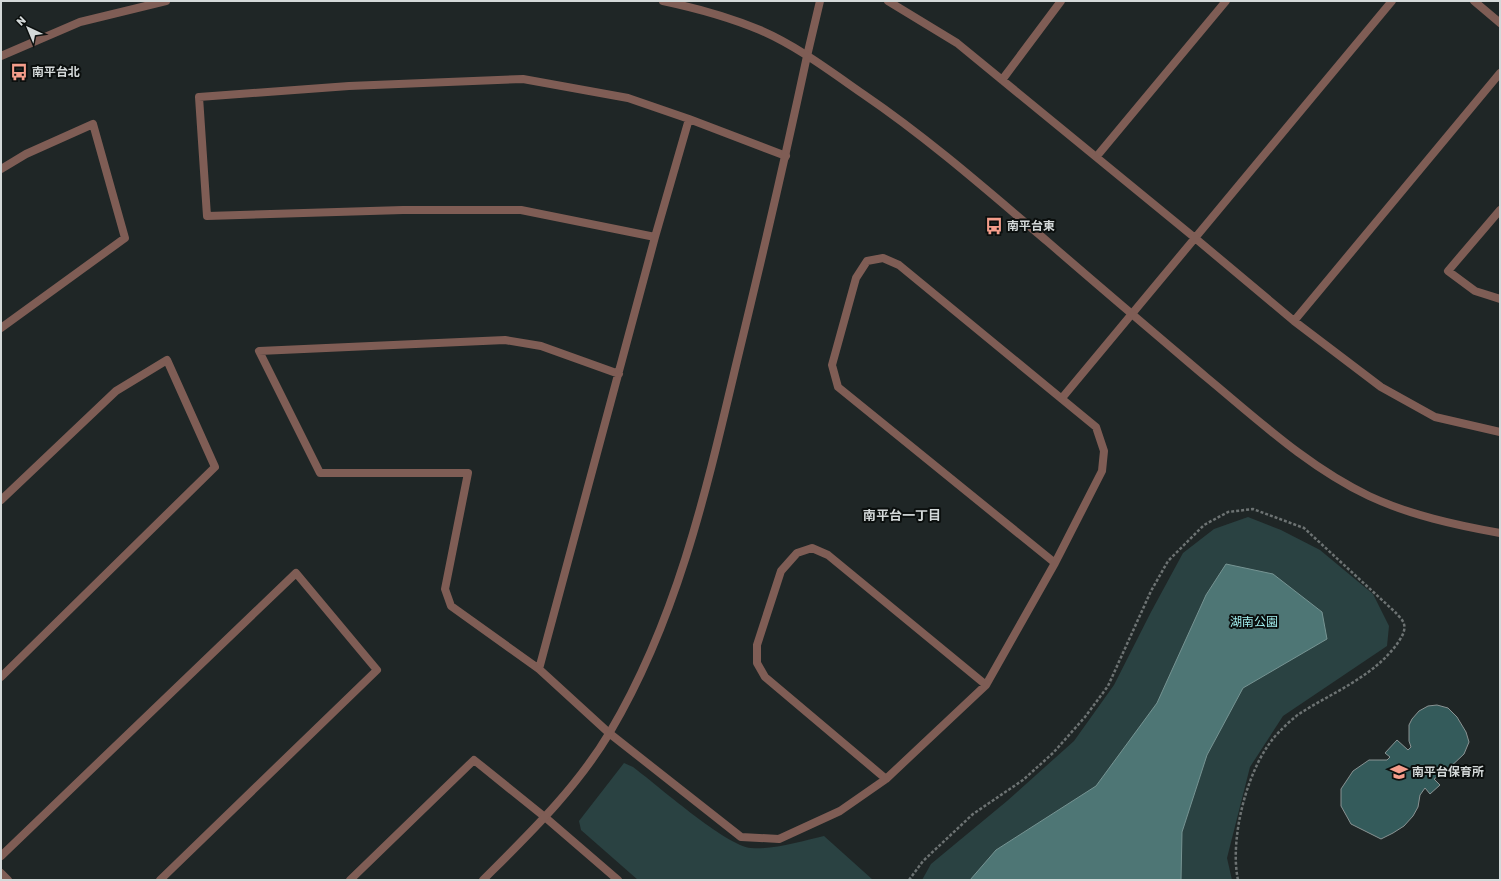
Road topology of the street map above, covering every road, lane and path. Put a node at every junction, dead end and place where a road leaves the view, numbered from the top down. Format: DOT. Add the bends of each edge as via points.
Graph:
graph roads {
  1 [pos="166,1"];
  2 [pos="663,1"];
  3 [pos="820,1"];
  4 [pos="888,1"];
  5 [pos="1061,1"];
  6 [pos="1226,1"];
  7 [pos="1392,1"];
  8 [pos="1474,1"];
  9 [pos="1500,23"];
  10 [pos="1,56"];
  11 [pos="807,56"];
  12 [pos="1500,74"];
  13 [pos="1002,80"];
  14 [pos="689,118"];
  15 [pos="786,156"];
  16 [pos="1097,156"];
  17 [pos="1,169"];
  18 [pos="1500,210"];
  19 [pos="655,237"];
  20 [pos="1195,238"];
  21 [pos="1500,299"];
  22 [pos="1132,315"];
  23 [pos="1294,321"];
  24 [pos="1,328"];
  25 [pos="619,374"];
  26 [pos="1062,398"];
  27 [pos="1500,432"];
  28 [pos="1,500"];
  29 [pos="1500,533"];
  30 [pos="1055,563"];
  31 [pos="540,669"];
  32 [pos="1,677"];
  33 [pos="986,685"];
  34 [pos="609,733"];
  35 [pos="886,779"];
  36 [pos="546,818"];
  37 [pos="1,856"];
  38 [pos="1,873"];
  39 [pos="8,880"];
  40 [pos="160,880"];
  41 [pos="350,880"];
  42 [pos="483,880"];
  43 [pos="618,880"];
  44 [pos="909,880"];
  45 [pos="1238,880"];
  1 -- 10 [label="street" via="80,22"];
  2 -- 11 [label="street" via="697,8 760,30"];
  3 -- 11 [label="street"];
  4 -- 13 [label="street" via="957,43"];
  5 -- 13 [label="street"];
  6 -- 16 [label="street"];
  7 -- 20 [label="street"];
  8 -- 9 [label="street"];
  11 -- 15 [label="street"];
  11 -- 22 [label="street" via="894,115 966,172"];
  12 -- 23 [label="street"];
  13 -- 16 [label="street"];
  14 -- 15 [label="street"];
  14 -- 19 [label="street"];
  14 -- 19 [label="street" via="628,98 524,80 349,86 199,97 207,216 403,210 521,210"];
  15 -- 34 [label="street" via="702,505 685,563 650,657"];
  16 -- 20 [label="street"];
  17 -- 24 [label="street" via="26,154 93,124 125,238"];
  18 -- 21 [label="street" via="1448,271 1475,291"];
  19 -- 25 [label="street"];
  20 -- 22 [label="street"];
  20 -- 23 [label="street"];
  22 -- 26 [label="street"];
  22 -- 29 [label="street" via="1284,442 1330,475 1370,496 1414,513 1454,525"];
  23 -- 27 [label="street" via="1381,387 1435,416"];
  25 -- 31 [label="street"];
  25 -- 31 [label="street" via="541,346 505,340 258,351 320,473 468,473 445,589 451,606"];
  26 -- 30 [label="street" via="1096,427 1104,451 1102,471"];
  26 -- 30 [label="street" via="899,265 883,258 867,261 856,278 832,365 838,387"];
  28 -- 32 [label="street" via="116,391 167,360 215,467"];
  30 -- 33 [label="street"];
  31 -- 34 [label="street"];
  33 -- 35 [label="street"];
  33 -- 35 [label="street" via="828,555 812,548 797,553 781,571 757,646 757,663 765,677"];
  34 -- 35 [label="street" via="741,837 779,839 840,810"];
  34 -- 36 [label="street"];
  36 -- 41 [label="street" via="474,760"];
  36 -- 42 [label="street"];
  36 -- 43 [label="street"];
  37 -- 40 [label="street" via="296,572 377,670"];
  38 -- 39 [label="street"];
  44 -- 45 [label="path" via="923,861 973,814 1023,780 1053,753 1085,718 1108,686 1151,591 1168,561 1204,525 1228,512 1253,509 1304,528 1395,612 1404,624 1403,635 1389,654 1356,681 1298,715 1278,733 1262,754 1250,778 1244,804 1236,857"];
}
